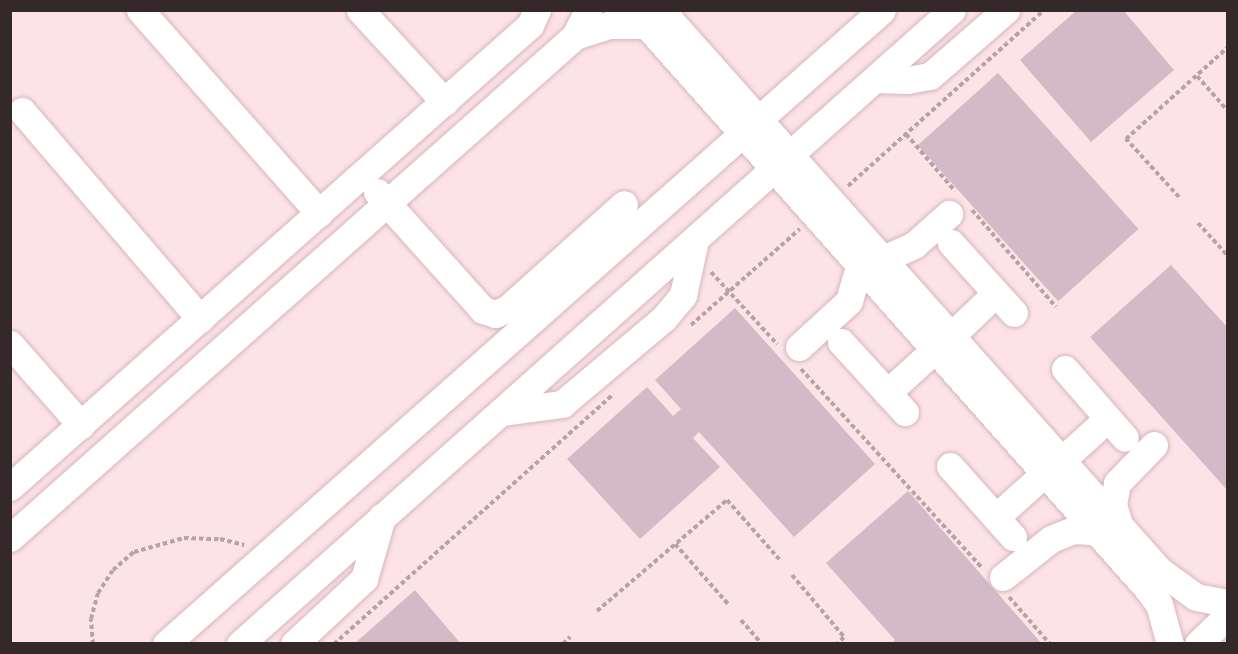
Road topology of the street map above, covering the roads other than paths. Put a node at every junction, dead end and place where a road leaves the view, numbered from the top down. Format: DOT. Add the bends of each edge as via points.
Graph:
graph roads {
  1 [pos="140,10"];
  2 [pos="360,10"];
  3 [pos="537,10"];
  4 [pos="588,10"];
  5 [pos="882,10"];
  6 [pos="952,10"];
  7 [pos="1006,10"];
  8 [pos="647,15"];
  9 [pos="575,36"];
  10 [pos="876,79"];
  11 [pos="445,102"];
  12 [pos="22,111"];
  13 [pos="751,127"];
  14 [pos="782,162"];
  15 [pos="363,175"];
  16 [pos="388,204"];
  17 [pos="624,204"];
  18 [pos="958,204"];
  19 [pos="320,213"];
  20 [pos="584,239"];
  21 [pos="951,243"];
  22 [pos="694,246"];
  23 [pos="615,248"];
  24 [pos="871,263"];
  25 [pos="557,264"];
  26 [pos="565,292"];
  27 [pos="996,293"];
  28 [pos="1014,313"];
  29 [pos="200,319"];
  30 [pos="841,342"];
  31 [pos="942,343"];
  32 [pos="10,344"];
  33 [pos="792,353"];
  34 [pos="1065,369"];
  35 [pos="501,412"];
  36 [pos="81,425"];
  37 [pos="1154,445"];
  38 [pos="46,455"];
  39 [pos="950,465"];
  40 [pos="1053,467"];
  41 [pos="10,487"];
  42 [pos="53,500"];
  43 [pos="382,517"];
  44 [pos="1107,527"];
  45 [pos="10,538"];
  46 [pos="998,581"];
  47 [pos="1227,603"];
  48 [pos="1227,615"];
  49 [pos="166,644"];
  50 [pos="240,644"];
  51 [pos="294,644"];
  52 [pos="1170,644"];
  53 [pos="1198,644"];
  1 -- 19 [label="street"];
  2 -- 11 [label="street"];
  3 -- 11 [label="street" via="530,25"];
  4 -- 9 [label="street"];
  5 -- 13 [label="street"];
  6 -- 10 [label="street"];
  7 -- 10 [label="street" via="930,76"];
  8 -- 9 [label="street"];
  8 -- 13 [label="street"];
  9 -- 16 [label="street"];
  10 -- 14 [label="street"];
  11 -- 15 [label="street"];
  12 -- 29 [label="street"];
  13 -- 14 [label="street"];
  13 -- 23 [label="street"];
  14 -- 22 [label="street"];
  14 -- 24 [label="street"];
  15 -- 16 [label="street"];
  15 -- 19 [label="street"];
  16 -- 25 [label="street" via="488,313 507,309"];
  16 -- 42 [label="street"];
  17 -- 20 [label="street"];
  18 -- 24 [label="street" via="914,245"];
  19 -- 29 [label="street"];
  20 -- 23 [label="street"];
  20 -- 25 [label="street"];
  21 -- 27 [label="street"];
  22 -- 35 [label="street"];
  22 -- 35 [label="street" via="687,284 675,307 577,394 549,407"];
  23 -- 26 [label="street"];
  24 -- 31 [label="street"];
  24 -- 33 [label="street" via="849,301"];
  25 -- 26 [label="street"];
  26 -- 49 [label="street"];
  27 -- 28 [label="street"];
  27 -- 31 [label="street"];
  29 -- 36 [label="street"];
  30 -- 31 [label="street" via="896,403"];
  31 -- 40 [label="street"];
  32 -- 36 [label="street"];
  34 -- 40 [label="street" via="1116,429"];
  35 -- 43 [label="street"];
  36 -- 38 [label="street"];
  37 -- 44 [label="street" via="1117,483"];
  38 -- 41 [label="street"];
  38 -- 42 [label="street"];
  39 -- 40 [label="street" via="1004,527"];
  40 -- 44 [label="street"];
  42 -- 45 [label="street"];
  43 -- 50 [label="street"];
  43 -- 51 [label="street" via="364,579"];
  44 -- 46 [label="street" via="1073,530 1051,539"];
  44 -- 47 [label="street" via="1177,586 1196,597"];
  44 -- 52 [label="street" via="1159,604"];
  48 -- 53 [label="street"];
}
